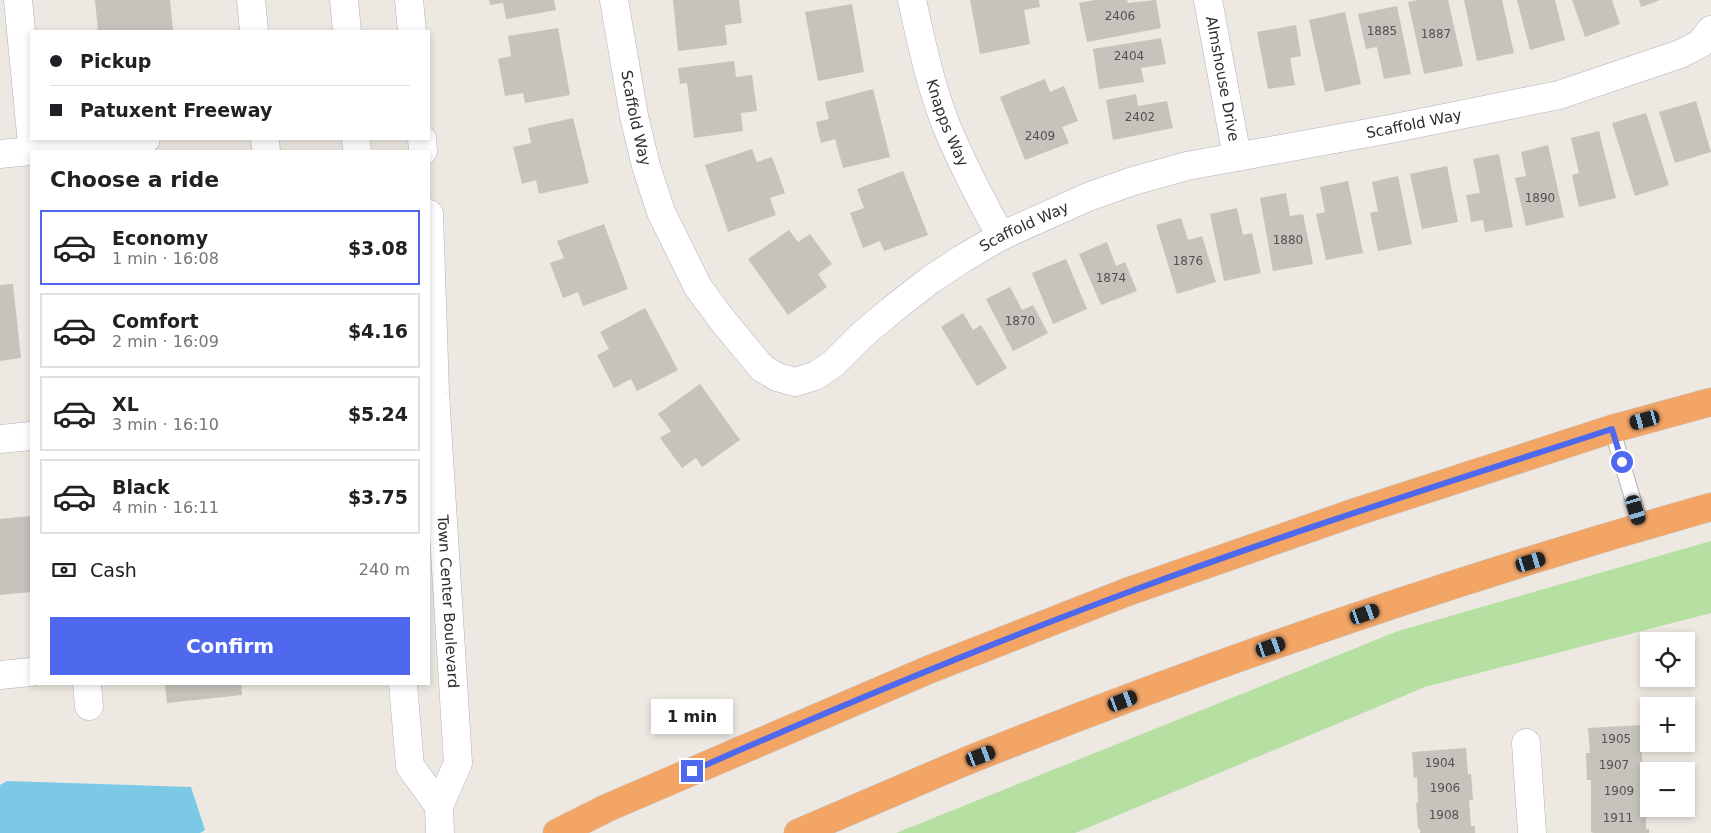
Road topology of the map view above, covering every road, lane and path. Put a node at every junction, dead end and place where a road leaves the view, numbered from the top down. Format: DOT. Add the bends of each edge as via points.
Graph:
graph roads {
  1 [pos="18,0"];
  2 [pos="251,0"];
  3 [pos="344,0"];
  4 [pos="409,0"];
  5 [pos="614,0"];
  6 [pos="912,0"];
  7 [pos="1208,0"];
  8 [pos="254,30"];
  9 [pos="347,30"];
  10 [pos="412,30"];
  11 [pos="1711,30"];
  12 [pos="30,124"];
  13 [pos="137,140"];
  14 [pos="42,150"];
  15 [pos="30,151"];
  16 [pos="0,154"];
  17 [pos="1237,157"];
  18 [pos="1001,236"];
  19 [pos="430,241"];
  20 [pos="1711,402"];
  21 [pos="1612,429"];
  22 [pos="30,436"];
  23 [pos="0,439"];
  24 [pos="1711,507"];
  25 [pos="1641,527"];
  26 [pos="30,672"];
  27 [pos="0,675"];
  28 [pos="403,685"];
  29 [pos="1526,743"];
  30 [pos="439,806"];
  31 [pos="440,833"];
  32 [pos="557,833"];
  33 [pos="798,833"];
  34 [pos="1532,833"];
  1 -- 12 [label="street"];
  2 -- 8 [label="street"];
  3 -- 9 [label="street"];
  4 -- 10 [label="street"];
  5 -- 18 [label="street, Scaffold Way" via="634,116 661,212 698,287 762,368 795,382 814,376 930,280"];
  6 -- 18 [label="street, Knapps Way" via="929,74 950,136"];
  7 -- 17 [label="street, Almshouse Drive"];
  11 -- 17 [label="street, Scaffold Way" via="1700,44 1680,54 1559,95"];
  13 -- 14 [label="street"];
  15 -- 16 [label="street"];
  17 -- 18 [label="street, Scaffold Way" via="1133,181 1088,197"];
  19 -- 30 [label="street, Town Center Boulevard" via="436,403 458,763"];
  20 -- 21 [label="highway"];
  21 -- 25 [label="lane"];
  21 -- 32 [label="highway" via="1356,512 1127,592 928,670 607,808"];
  22 -- 23 [label="street"];
  24 -- 25 [label="highway"];
  25 -- 33 [label="highway" via="1384,608 1158,687 963,763"];
  26 -- 27 [label="street"];
  28 -- 30 [label="street" via="410,766"];
  29 -- 34 [label="street"];
  30 -- 31 [label="street, Town Center Boulevard"];
}
